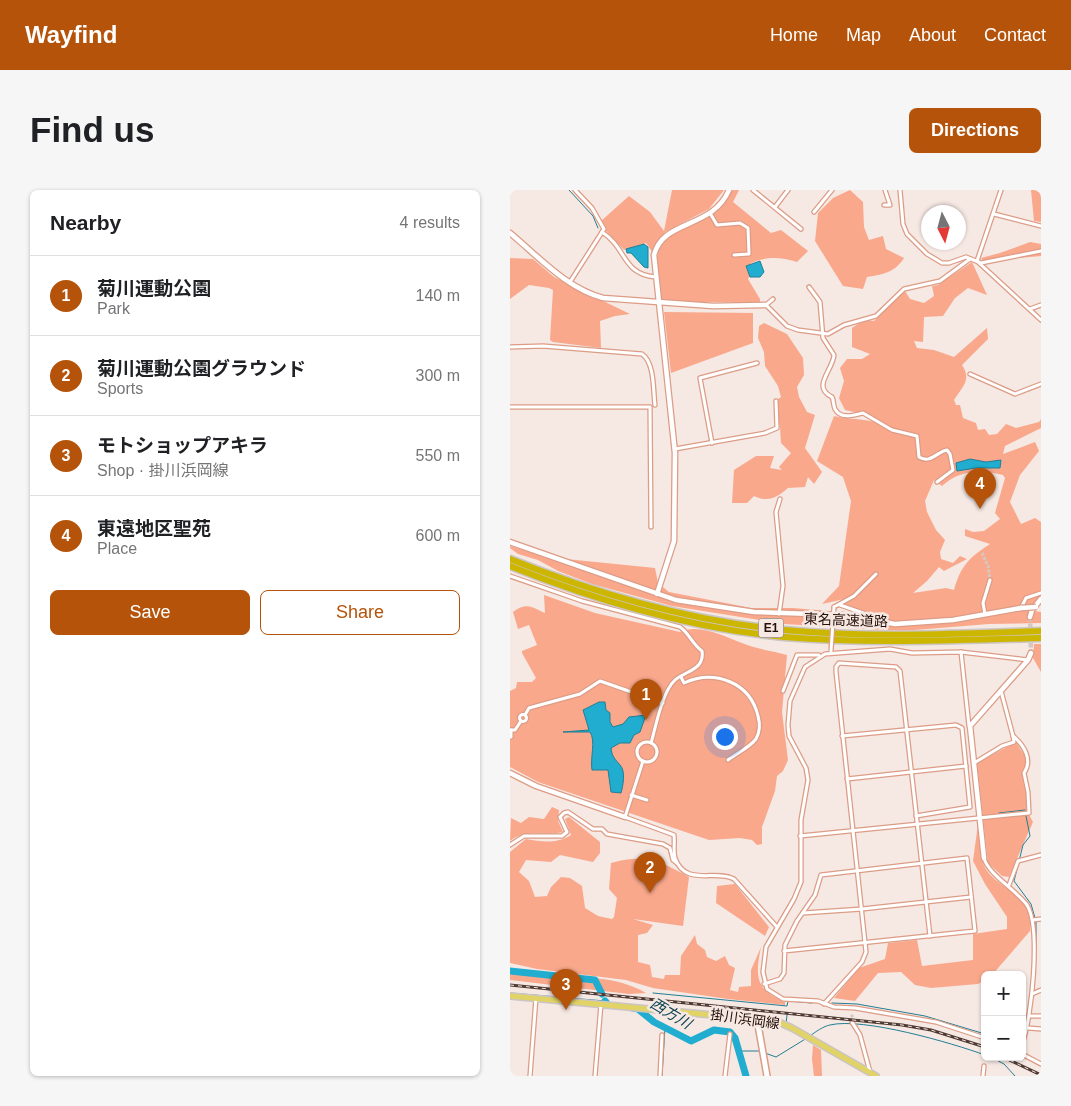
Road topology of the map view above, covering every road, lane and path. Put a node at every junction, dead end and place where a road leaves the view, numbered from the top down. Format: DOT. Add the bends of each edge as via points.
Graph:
graph roads {
  1 [pos="575,190"];
  2 [pos="729,190"];
  3 [pos="753,190"];
  4 [pos="788,190"];
  5 [pos="832,190"];
  6 [pos="886,190"];
  7 [pos="900,190"];
  8 [pos="1001,190"];
  9 [pos="884,205"];
  10 [pos="775,207"];
  11 [pos="814,212"];
  12 [pos="710,214"];
  13 [pos="994,214"];
  14 [pos="1041,226"];
  15 [pos="801,229"];
  16 [pos="602,232"];
  17 [pos="510,233"];
  18 [pos="1041,251"];
  19 [pos="734,255"];
  20 [pos="970,259"];
  21 [pos="977,262"];
  22 [pos="656,276"];
  23 [pos="569,283"];
  24 [pos="809,287"];
  25 [pos="773,299"];
  26 [pos="658,304"];
  27 [pos="766,305"];
  28 [pos="1041,305"];
  29 [pos="1029,309"];
  30 [pos="1041,320"];
  31 [pos="823,335"];
  32 [pos="510,347"];
  33 [pos="757,362"];
  34 [pos="970,374"];
  35 [pos="1041,384"];
  36 [pos="776,401"];
  37 [pos="655,405"];
  38 [pos="510,407"];
  39 [pos="712,443"];
  40 [pos="675,449"];
  41 [pos="937,482"];
  42 [pos="780,499"];
  43 [pos="651,527"];
  44 [pos="510,542"];
  45 [pos="510,559"];
  46 [pos="510,566"];
  47 [pos="876,574"];
  48 [pos="510,576"];
  49 [pos="990,580"];
  50 [pos="1041,593"];
  51 [pos="657,594"];
  52 [pos="1041,599"];
  53 [pos="840,605"];
  54 [pos="1041,607"];
  55 [pos="1021,608"];
  56 [pos="779,614"];
  57 [pos="985,615"];
  58 [pos="1030,618"];
  59 [pos="869,620"];
  60 [pos="1041,631"];
  61 [pos="1041,638"];
  62 [pos="831,652"];
  63 [pos="961,652"];
  64 [pos="1031,653"];
  65 [pos="820,655"];
  66 [pos="1028,660"];
  67 [pos="681,677"];
  68 [pos="783,691"];
  69 [pos="1001,691"];
  70 [pos="663,703"];
  71 [pos="970,726"];
  72 [pos="510,730"];
  73 [pos="907,730"];
  74 [pos="842,736"];
  75 [pos="1013,736"];
  76 [pos="511,737"];
  77 [pos="651,742"];
  78 [pos="728,760"];
  79 [pos="643,761"];
  80 [pos="973,764"];
  81 [pos="966,766"];
  82 [pos="911,772"];
  83 [pos="510,773"];
  84 [pos="847,779"];
  85 [pos="631,795"];
  86 [pos="647,800"];
  87 [pos="916,816"];
  88 [pos="625,817"];
  89 [pos="980,817"];
  90 [pos="918,824"];
  91 [pos="853,831"];
  92 [pos="800,836"];
  93 [pos="510,845"];
  94 [pos="1041,856"];
  95 [pos="984,858"];
  96 [pos="922,862"];
  97 [pos="677,863"];
  98 [pos="858,870"];
  99 [pos="1009,885"];
  100 [pos="971,897"];
  101 [pos="926,901"];
  102 [pos="862,909"];
  103 [pos="803,913"];
  104 [pos="1040,919"];
  105 [pos="1033,920"];
  106 [pos="777,927"];
  107 [pos="930,936"];
  108 [pos="865,943"];
  109 [pos="784,951"];
  110 [pos="764,984"];
  111 [pos="1041,990"];
  112 [pos="1034,994"];
  113 [pos="510,996"];
  114 [pos="536,998"];
  115 [pos="601,1003"];
  116 [pos="824,1004"];
  117 [pos="856,1008"];
  118 [pos="852,1013"];
  119 [pos="1030,1016"];
  120 [pos="1041,1016"];
  121 [pos="757,1019"];
  122 [pos="852,1022"];
  123 [pos="1028,1028"];
  124 [pos="1041,1029"];
  125 [pos="1026,1033"];
  126 [pos="730,1034"];
  127 [pos="662,1035"];
  128 [pos="981,1037"];
  129 [pos="1026,1056"];
  130 [pos="1041,1064"];
  131 [pos="984,1066"];
  132 [pos="871,1072"];
  133 [pos="530,1076"];
  134 [pos="595,1076"];
  135 [pos="660,1076"];
  136 [pos="725,1076"];
  137 [pos="768,1076"];
  138 [pos="876,1076"];
  139 [pos="983,1076"];
  1 -- 16 [label="street" via="603,224"];
  2 -- 12 [label="street"];
  3 -- 10 [label="street"];
  4 -- 10 [label="street"];
  5 -- 11 [label="street"];
  6 -- 9 [label="street" via="890,205"];
  7 -- 20 [label="street" via="903,224 913,242 942,263 966,257"];
  8 -- 13 [label="street"];
  10 -- 15 [label="street"];
  12 -- 19 [label="street" via="717,225 740,223 748,228 750,254"];
  12 -- 22 [label="street" via="664,237 654,255"];
  13 -- 14 [label="street"];
  13 -- 21 [label="street"];
  16 -- 22 [label="street" via="614,239 625,262 641,276"];
  16 -- 23 [label="street"];
  17 -- 23 [label="street"];
  18 -- 21 [label="street"];
  20 -- 21 [label="street"];
  20 -- 31 [label="street" via="940,281 904,289 876,316"];
  21 -- 29 [label="street"];
  22 -- 26 [label="street"];
  23 -- 26 [label="street" via="603,298"];
  24 -- 31 [label="street" via="820,302"];
  25 -- 27 [label="street"];
  26 -- 27 [label="street"];
  26 -- 40 [label="street"];
  27 -- 31 [label="street" via="787,326"];
  28 -- 29 [label="street"];
  29 -- 30 [label="street"];
  31 -- 41 [label="street" via="834,355 823,380 823,388 832,397 837,413 846,417 863,413 892,430 912,433 917,436 919,457 924,460 947,450 953,470"];
  32 -- 37 [label="street" via="543,346 642,354 647,357 650,368"];
  33 -- 39 [label="street" via="700,378"];
  34 -- 35 [label="street" via="1015,394"];
  36 -- 39 [label="street" via="777,428"];
  38 -- 43 [label="street" via="650,407"];
  39 -- 40 [label="street"];
  40 -- 51 [label="street" via="674,541"];
  42 -- 56 [label="street" via="776,512 783,586"];
  44 -- 51 [label="street"];
  45 -- 60 [label="highway, 東名高速道路 / E1" via="625,599 782,630 863,635"];
  46 -- 61 [label="highway, 東名高速道路 / E1" via="623,605 705,625 782,637 905,642"];
  47 -- 53 [label="street"];
  48 -- 67 [label="street" via="582,601 680,627 703,654 695,669"];
  49 -- 57 [label="street" via="983,603"];
  50 -- 55 [label="street" via="1026,598"];
  51 -- 56 [label="street" via="676,600"];
  52 -- 58 [label="street"];
  53 -- 59 [label="street" via="866,614"];
  53 -- 62 [label="street, bridge" via="834,608"];
  54 -- 55 [label="street, bridge"];
  55 -- 57 [label="street"];
  56 -- 59 [label="street" via="842,615"];
  57 -- 59 [label="street" via="895,624"];
  62 -- 63 [label="street" via="890,649"];
  62 -- 65 [label="street"];
  63 -- 66 [label="street"];
  63 -- 71 [label="street"];
  64 -- 66 [label="street"];
  65 -- 68 [label="street" via="797,654"];
  65 -- 92 [label="street" via="805,666 790,701 790,736 806,768 808,780"];
  66 -- 69 [label="street"];
  67 -- 70 [label="street" via="673,681"];
  67 -- 78 [label="street" via="684,683 712,677 727,680 742,688 753,702 759,720 758,734"];
  69 -- 71 [label="street"];
  69 -- 75 [label="street"];
  70 -- 72 [label="street" via="600,681 580,694 529,708 526,720"];
  70 -- 77 [label="street"];
  71 -- 80 [label="street"];
  72 -- 76 [label="street"];
  73 -- 74 [label="street"];
  73 -- 74 [label="street" via="901,677 896,667 839,663 836,672"];
  73 -- 81 [label="street" via="959,725"];
  73 -- 82 [label="street"];
  74 -- 84 [label="street"];
  75 -- 80 [label="street" via="1014,742"];
  75 -- 89 [label="street" via="1028,759 1024,773 1029,812"];
  77 -- 79 [label="street" via="656,756"];
  77 -- 79 [label="street" via="642,743 638,748 638,757"];
  79 -- 85 [label="street"];
  80 -- 89 [label="street"];
  81 -- 82 [label="street"];
  81 -- 87 [label="street" via="970,807"];
  82 -- 84 [label="street"];
  82 -- 87 [label="street"];
  83 -- 88 [label="street" via="536,786"];
  84 -- 91 [label="street"];
  85 -- 86 [label="street"];
  85 -- 88 [label="street"];
  87 -- 90 [label="street"];
  88 -- 97 [label="street" via="674,835"];
  89 -- 90 [label="street"];
  89 -- 95 [label="street"];
  90 -- 91 [label="street"];
  90 -- 96 [label="street"];
  91 -- 92 [label="street"];
  91 -- 98 [label="street"];
  92 -- 106 [label="street" via="801,882"];
  93 -- 97 [label="street" via="524,836 562,836 567,832 560,817 568,812 607,834 663,844 670,848 672,860"];
  94 -- 99 [label="street" via="1020,860"];
  95 -- 99 [label="street" via="989,870"];
  96 -- 98 [label="street"];
  96 -- 100 [label="street" via="967,858"];
  96 -- 101 [label="street"];
  97 -- 106 [label="street" via="696,877 726,876 734,879"];
  98 -- 102 [label="street"];
  98 -- 103 [label="street" via="821,875 815,895"];
  99 -- 105 [label="street" via="1028,907"];
  100 -- 101 [label="street"];
  100 -- 107 [label="street" via="975,931"];
  101 -- 102 [label="street"];
  101 -- 107 [label="street"];
  102 -- 103 [label="street"];
  102 -- 108 [label="street"];
  103 -- 109 [label="street"];
  104 -- 105 [label="street"];
  105 -- 112 [label="street"];
  106 -- 110 [label="street" via="764,953"];
  107 -- 108 [label="street"];
  108 -- 109 [label="street"];
  108 -- 116 [label="street" via="862,962"];
  109 -- 110 [label="street" via="784,974 780,979"];
  110 -- 116 [label="street" via="783,999"];
  111 -- 112 [label="street"];
  112 -- 119 [label="street"];
  113 -- 114 [label="main road, 掛川浜岡線"];
  114 -- 115 [label="main road, 掛川浜岡線"];
  114 -- 133 [label="street"];
  115 -- 121 [label="main road, 掛川浜岡線"];
  115 -- 134 [label="street"];
  116 -- 117 [label="street"];
  117 -- 118 [label="street"];
  117 -- 128 [label="street" via="936,1022"];
  119 -- 120 [label="street"];
  119 -- 123 [label="street"];
  121 -- 132 [label="main road, 掛川浜岡線" via="776,1021"];
  121 -- 137 [label="main road"];
  122 -- 132 [label="street" via="860,1035"];
  123 -- 124 [label="street"];
  123 -- 125 [label="street"];
  126 -- 136 [label="street"];
  127 -- 135 [label="street"];
  129 -- 130 [label="street"];
  131 -- 139 [label="street"];
  132 -- 138 [label="main road, 掛川浜岡線"];
}
